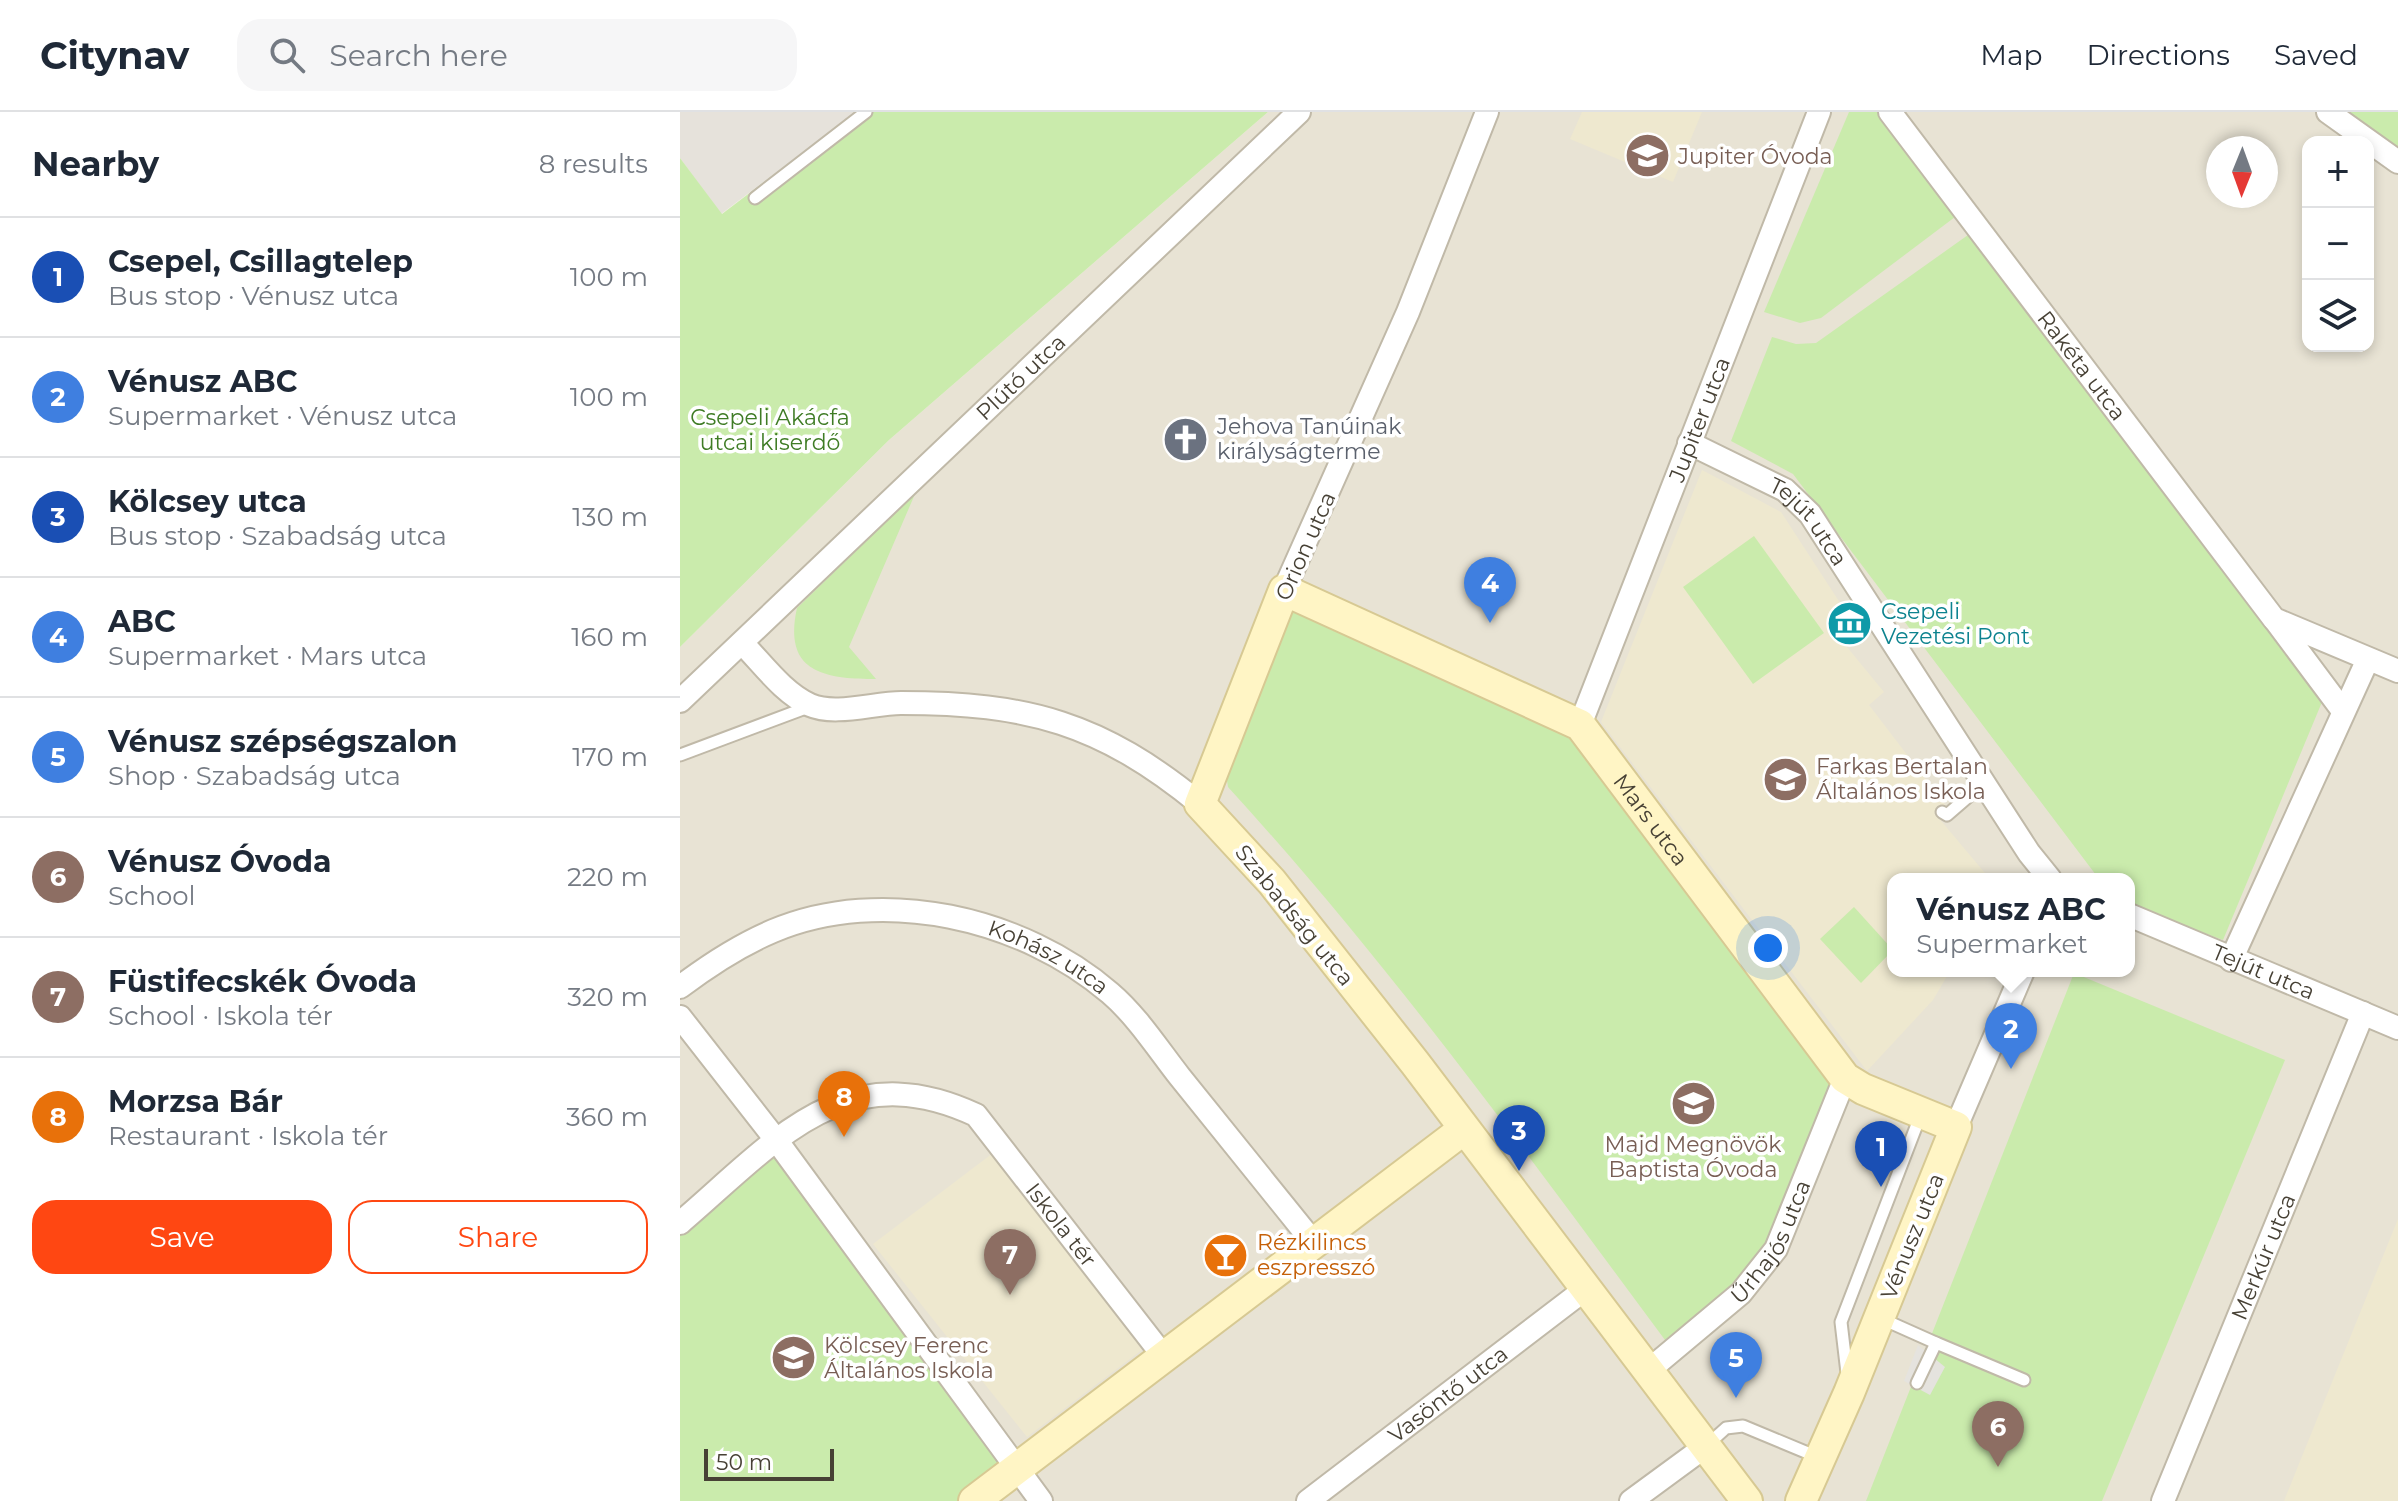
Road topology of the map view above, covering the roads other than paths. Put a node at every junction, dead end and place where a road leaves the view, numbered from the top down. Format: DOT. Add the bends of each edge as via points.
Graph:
graph roads {
  1 [pos="866,112"];
  2 [pos="1299,112"];
  3 [pos="1487,112"];
  4 [pos="1819,112"];
  5 [pos="1890,112"];
  6 [pos="2328,112"];
  7 [pos="2398,162"];
  8 [pos="755,198"];
  9 [pos="1689,443"];
  10 [pos="1284,590"];
  11 [pos="2274,619"];
  12 [pos="742,643"];
  13 [pos="2368,659"];
  14 [pos="2398,671"];
  15 [pos="680,701"];
  16 [pos="812,706"];
  17 [pos="2343,711"];
  18 [pos="1580,725"];
  19 [pos="680,755"];
  20 [pos="1984,783"];
  21 [pos="1200,804"];
  22 [pos="1942,812"];
  23 [pos="2046,873"];
  24 [pos="2135,918"];
  25 [pos="2231,960"];
  26 [pos="2020,977"];
  27 [pos="680,987"];
  28 [pos="2363,1013"];
  29 [pos="680,1017"];
  30 [pos="2398,1028"];
  31 [pos="1845,1078"];
  32 [pos="1922,1113"];
  33 [pos="1956,1127"];
  34 [pos="1464,1129"];
  35 [pos="777,1141"];
  36 [pos="680,1223"];
  37 [pos="1313,1242"];
  38 [pos="1588,1287"];
  39 [pos="1880,1318"];
  40 [pos="1936,1343"];
  41 [pos="1165,1358"];
  42 [pos="1649,1370"];
  43 [pos="2024,1380"];
  44 [pos="1917,1383"];
  45 [pos="1849,1393"];
  46 [pos="1706,1446"];
  47 [pos="1820,1458"];
  48 [pos="1015,1469"];
  49 [pos="974,1501"];
  50 [pos="1041,1501"];
  51 [pos="1308,1501"];
  52 [pos="1631,1501"];
  53 [pos="1747,1501"];
  54 [pos="1801,1501"];
  55 [pos="2163,1501"];
  1 -- 8 [label="lane"];
  2 -- 12 [label="street, Plútó utca"];
  3 -- 10 [label="street, Orion utca" via="1408,312"];
  4 -- 9 [label="street, Jupiter utca"];
  5 -- 11 [label="street, Rakéta utca"];
  6 -- 7 [label="street"];
  9 -- 18 [label="street, Jupiter utca"];
  9 -- 20 [label="street, Tejút utca" via="1785,490 1810,514"];
  10 -- 18 [label="street, Mars utca"];
  10 -- 21 [label="street, Orion utca"];
  11 -- 13 [label="street, Rakéta utca"];
  11 -- 17 [label="street, Rakéta utca"];
  12 -- 15 [label="street"];
  12 -- 16 [label="street"];
  13 -- 14 [label="street, Rakéta utca"];
  13 -- 17 [label="street"];
  16 -- 19 [label="lane"];
  16 -- 21 [label="street, Szabadság utca" via="935,704 1041,716 1107,740"];
  17 -- 25 [label="street"];
  18 -- 31 [label="street, Mars utca"];
  20 -- 22 [label="lane" via="1947,815"];
  20 -- 23 [label="street, Tejút utca"];
  21 -- 34 [label="street, Szabadság utca" via="1272,882"];
  24 -- 25 [label="street, Tejút utca"];
  25 -- 28 [label="street, Tejút utca"];
  26 -- 33 [label="street, Vénusz utca"];
  27 -- 37 [label="street, Kohász utca" via="762,936 819,918 862,912 973,922 1050,950 1112,995"];
  28 -- 30 [label="street, Tejút utca"];
  28 -- 55 [label="street, Merkúr utca"];
  29 -- 35 [label="street"];
  31 -- 32 [label="street, Mars utca"];
  31 -- 42 [label="street, Űrhajós utca" via="1776,1249 1741,1293"];
  32 -- 33 [label="street, Mars utca"];
  32 -- 45 [label="lane" via="1841,1322"];
  33 -- 39 [label="street, Vénusz utca"];
  34 -- 37 [label="street"];
  34 -- 38 [label="street, Szabadság utca"];
  35 -- 36 [label="street, Iskola tér"];
  35 -- 41 [label="street, Iskola tér" via="808,1118 853,1097 918,1095 976,1115"];
  35 -- 48 [label="street"];
  37 -- 41 [label="street"];
  38 -- 42 [label="street, Szabadság utca"];
  38 -- 51 [label="street, Vasöntő utca"];
  39 -- 40 [label="lane"];
  39 -- 45 [label="street, Vénusz utca"];
  40 -- 43 [label="lane"];
  40 -- 44 [label="lane"];
  41 -- 48 [label="street"];
  42 -- 46 [label="street, Szabadság utca"];
  45 -- 47 [label="street, Vénusz utca"];
  46 -- 47 [label="lane" via="1726,1428 1743,1426"];
  46 -- 52 [label="street"];
  46 -- 53 [label="street, Szabadság utca"];
  47 -- 54 [label="street, Vénusz utca"];
  48 -- 49 [label="street"];
  48 -- 50 [label="street"];
}
